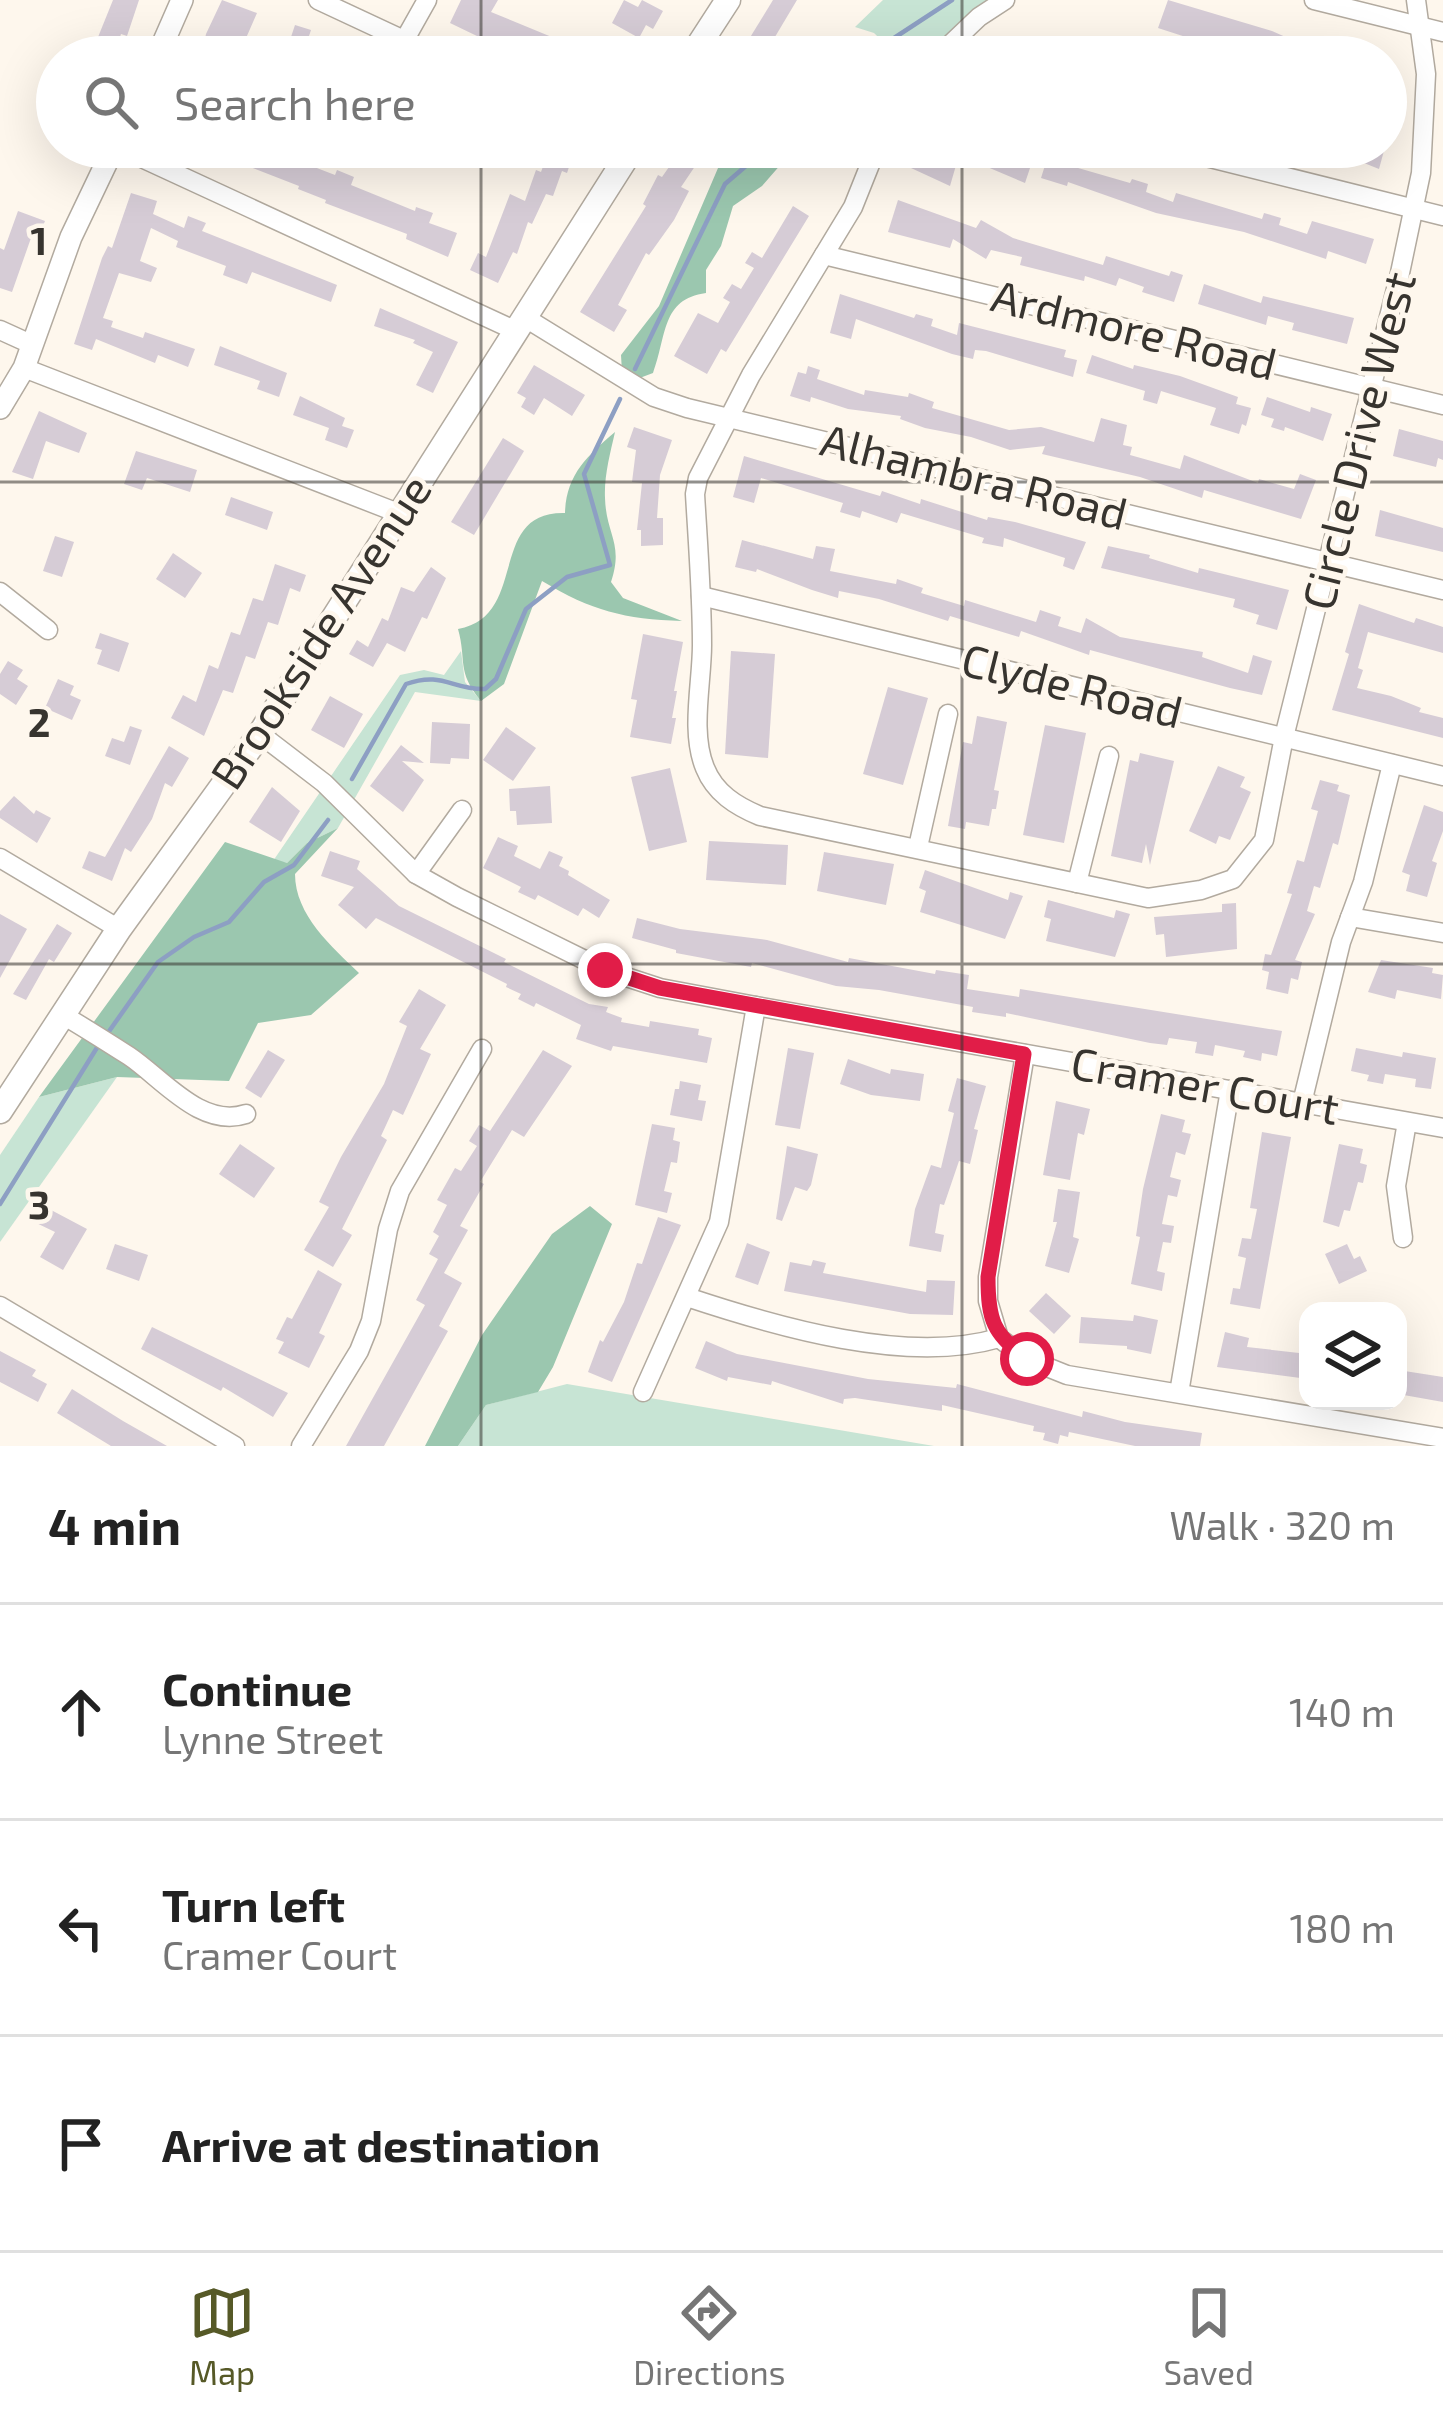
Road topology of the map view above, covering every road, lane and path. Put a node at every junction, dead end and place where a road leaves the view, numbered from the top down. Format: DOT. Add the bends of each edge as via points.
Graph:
graph roads {
  1 [pos="182,0"];
  2 [pos="318,0"];
  3 [pos="427,0"];
  4 [pos="728,0"];
  5 [pos="1005,0"];
  6 [pos="1314,0"];
  7 [pos="1416,0"];
  8 [pos="1420,26"];
  9 [pos="1443,32"];
  10 [pos="166,36"];
  11 [pos="395,36"];
  12 [pos="406,36"];
  13 [pos="705,36"];
  14 [pos="960,36"];
  15 [pos="106,168"];
  16 [pos="164,168"];
  17 [pos="619,168"];
  18 [pos="869,168"];
  19 [pos="1251,168"];
  20 [pos="1413,208"];
  21 [pos="1443,215"];
  22 [pos="824,255"];
  23 [pos="519,324"];
  24 [pos="0,330"];
  25 [pos="33,345"];
  26 [pos="24,368"];
  27 [pos="1372,388"];
  28 [pos="1443,405"];
  29 [pos="0,408"];
  30 [pos="727,416"];
  31 [pos="398,513"];
  32 [pos="1329,563"];
  33 [pos="1443,590"];
  34 [pos="0,592"];
  35 [pos="701,596"];
  36 [pos="49,630"];
  37 [pos="948,714"];
  38 [pos="260,734"];
  39 [pos="1285,737"];
  40 [pos="1109,755"];
  41 [pos="1392,764"];
  42 [pos="1443,776"];
  43 [pos="462,810"];
  44 [pos="918,847"];
  45 [pos="0,858"];
  46 [pos="416,874"];
  47 [pos="1077,883"];
  48 [pos="1350,917"];
  49 [pos="119,929"];
  50 [pos="1443,933"];
  51 [pos="756,1006"];
  52 [pos="63,1015"];
  53 [pos="482,1049"];
  54 [pos="1024,1054"];
  55 [pos="1230,1090"];
  56 [pos="1302,1103"];
  57 [pos="0,1111"];
  58 [pos="246,1114"];
  59 [pos="1407,1122"];
  60 [pos="1443,1129"];
  61 [pos="1402,1238"];
  62 [pos="687,1297"];
  63 [pos="0,1306"];
  64 [pos="999,1338"];
  65 [pos="644,1392"];
  66 [pos="1179,1394"];
  67 [pos="1443,1438"];
  68 [pos="235,1446"];
  69 [pos="301,1446"];
  1 -- 10 [label="street"];
  2 -- 11 [label="street"];
  3 -- 12 [label="street"];
  4 -- 13 [label="main road"];
  5 -- 14 [label="street"];
  6 -- 8 [label="street"];
  7 -- 8 [label="street, Circle Drive West"];
  8 -- 9 [label="street"];
  8 -- 20 [label="street, Circle Drive West" via="1425,126"];
  15 -- 25 [label="street"];
  16 -- 23 [label="street, Alhambra Road"];
  17 -- 23 [label="main road, Brookside Avenue"];
  18 -- 22 [label="street, Circle Drive West"];
  19 -- 20 [label="street"];
  20 -- 21 [label="street"];
  20 -- 27 [label="street, Circle Drive West"];
  22 -- 27 [label="street, Ardmore Road"];
  22 -- 30 [label="street, Circle Drive West"];
  23 -- 30 [label="street, Alhambra Road" via="654,397"];
  23 -- 31 [label="main road, Brookside Avenue"];
  24 -- 25 [label="street"];
  25 -- 26 [label="street"];
  26 -- 29 [label="street"];
  26 -- 31 [label="street"];
  27 -- 28 [label="street, Ardmore Road"];
  27 -- 32 [label="street, Circle Drive West"];
  30 -- 32 [label="street, Alhambra Road"];
  30 -- 35 [label="street, Circle Drive West" via="695,494"];
  31 -- 38 [label="main road, Brookside Avenue"];
  32 -- 33 [label="street, Alhambra Road"];
  32 -- 39 [label="street, Circle Drive West"];
  34 -- 36 [label="street"];
  35 -- 39 [label="street, Clyde Road"];
  35 -- 44 [label="street, Circle Drive West" via="699,739 721,793 760,816"];
  37 -- 44 [label="street"];
  38 -- 46 [label="street, Cramer Court" via="324,783"];
  38 -- 49 [label="main road, Brookside Avenue"];
  39 -- 41 [label="street, Clyde Road"];
  39 -- 47 [label="street, Circle Drive West" via="1264,840 1234,879 1148,898"];
  40 -- 47 [label="street"];
  41 -- 42 [label="street, Clyde Road"];
  41 -- 48 [label="street"];
  43 -- 46 [label="street"];
  44 -- 47 [label="street, Circle Drive West"];
  45 -- 49 [label="street"];
  46 -- 51 [label="street, Cramer Court" via="605,970"];
  48 -- 50 [label="street"];
  48 -- 56 [label="street"];
  49 -- 52 [label="main road, Brookside Avenue"];
  51 -- 54 [label="street, Cramer Court"];
  51 -- 62 [label="street" via="719,1222"];
  52 -- 57 [label="main road, Brookside Avenue"];
  52 -- 58 [label="street" via="192,1106 222,1117"];
  53 -- 69 [label="street" via="400,1191 371,1321"];
  54 -- 55 [label="street, Cramer Court"];
  54 -- 64 [label="street" via="988,1277"];
  55 -- 56 [label="street, Cramer Court"];
  55 -- 66 [label="street"];
  56 -- 59 [label="street, Cramer Court"];
  59 -- 60 [label="street, Cramer Court"];
  59 -- 61 [label="street" via="1396,1186"];
  62 -- 64 [label="street" via="769,1324 913,1348 950,1350"];
  62 -- 65 [label="street"];
  63 -- 68 [label="street"];
  64 -- 66 [label="street" via="1045,1369"];
  66 -- 67 [label="street"];
}
